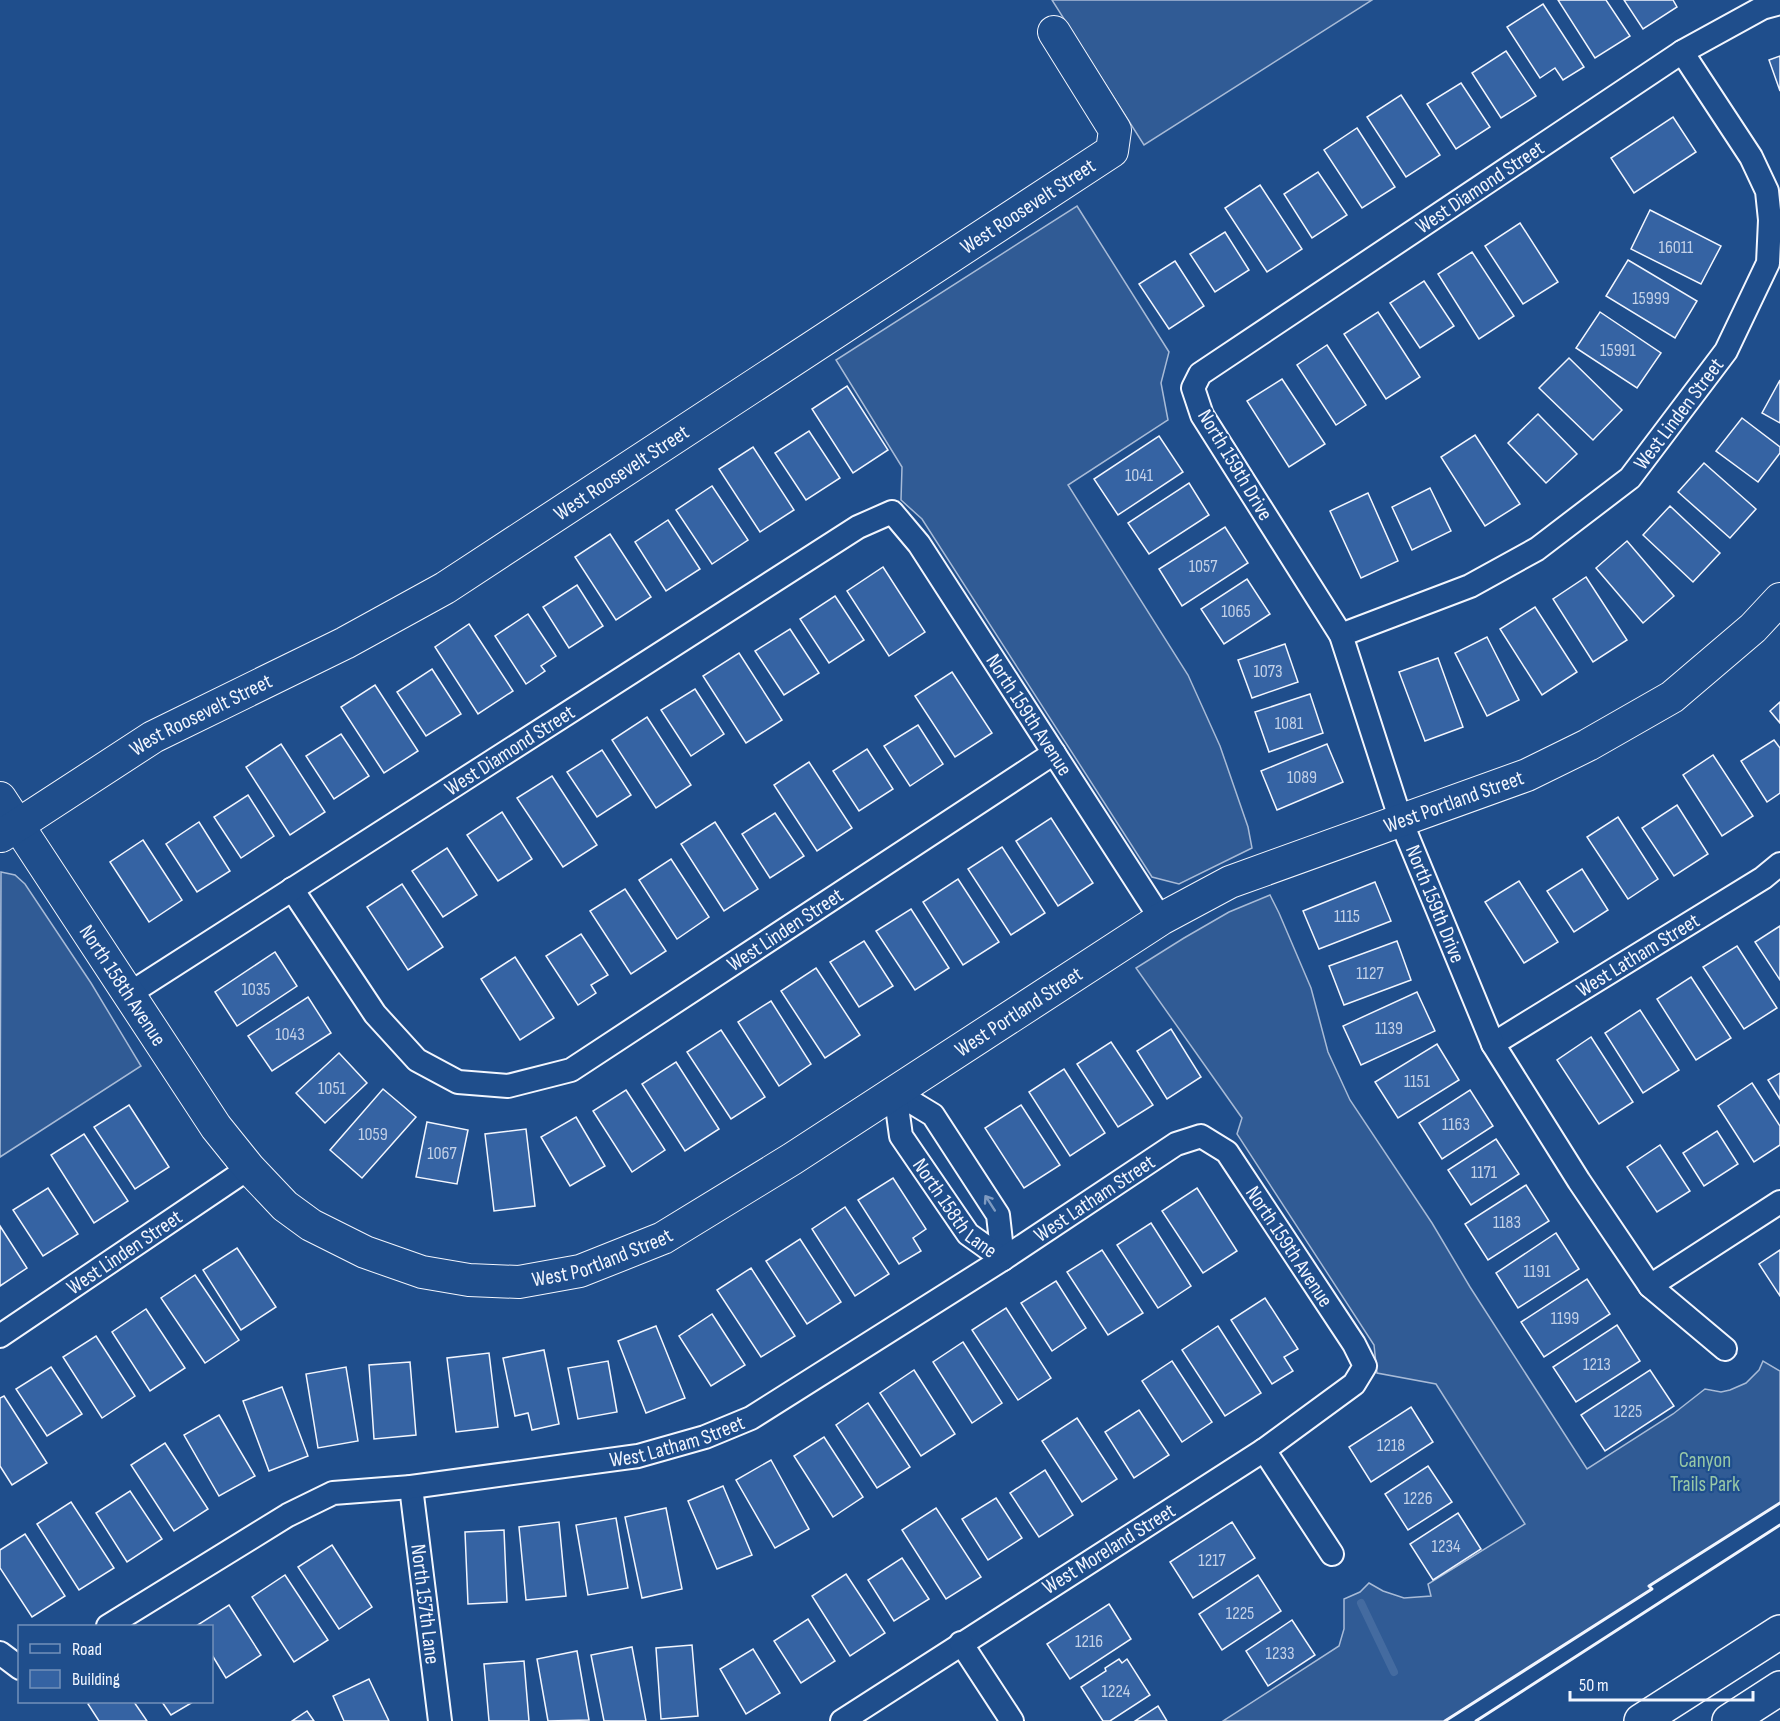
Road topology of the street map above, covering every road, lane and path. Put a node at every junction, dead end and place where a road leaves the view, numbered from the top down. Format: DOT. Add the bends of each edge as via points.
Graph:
graph roads {
  1 [pos="1780,3"];
  2 [pos="1054,32"];
  3 [pos="1682,52"];
  4 [pos="1193,388"];
  5 [pos="892,512"];
  6 [pos="1780,599"];
  7 [pos="1341,635"];
  8 [pos="1054,753"];
  9 [pos="0,798"];
  10 [pos="1401,821"];
  11 [pos="9,831"];
  12 [pos="1780,864"];
  13 [pos="292,889"];
  14 [pos="1161,919"];
  15 [pos="129,994"];
  16 [pos="1493,1044"];
  17 [pos="895,1092"];
  18 [pos="1201,1136"];
  19 [pos="249,1168"];
  20 [pos="1780,1202"];
  21 [pos="1003,1259"];
  22 [pos="1650,1286"];
  23 [pos="0,1336"];
  24 [pos="1725,1349"];
  25 [pos="1365,1366"];
  26 [pos="1264,1450"];
  27 [pos="411,1487"];
  28 [pos="1332,1554"];
  29 [pos="110,1625"];
  30 [pos="1780,1632"];
  31 [pos="961,1643"];
  32 [pos="0,1653"];
  33 [pos="18,1667"];
  34 [pos="1780,1688"];
  35 [pos="440,1721"];
  36 [pos="842,1721"];
  37 [pos="1012,1721"];
  38 [pos="1641,1721"];
  39 [pos="1729,1721"];
  1 -- 3 [label="street, West Diamond Street" via="1762,8"];
  2 -- 11 [label="street, West Roosevelt Street" via="1115,130 1112,151 445,588 345,643 153,737"];
  3 -- 4 [label="street, West Diamond Street" via="1200,374"];
  3 -- 7 [label="street, West Linden Street" via="1751,157 1767,191 1768,263 1726,351 1630,478 1537,549 1470,585"];
  4 -- 7 [label="street, North 159th Drive" via="1202,415"];
  5 -- 8 [label="street, North 159th Avenue" via="919,544"];
  5 -- 13 [label="street, West Diamond Street" via="858,527"];
  6 -- 10 [label="street, West Portland Street" via="1753,628 1672,697 1527,775"];
  7 -- 10 [label="street, North 159th Drive"];
  8 -- 13 [label="street, West Linden Street" via="571,1070 508,1086 458,1082 417,1060 375,1014"];
  8 -- 14 [label="street, North 159th Avenue"];
  9 -- 11 [label="street, North 158th Avenue"];
  10 -- 14 [label="street, West Portland Street" via="1230,882"];
  10 -- 16 [label="street, North 159th Drive"];
  11 -- 15 [label="street, North 158th Avenue"];
  12 -- 16 [label="street, West Latham Street"];
  13 -- 15 [label="street, West Diamond Street"];
  14 -- 17 [label="street, West Portland Street"];
  15 -- 19 [label="street, North 158th Avenue" via="216,1127"];
  16 -- 22 [label="street, North 159th Drive"];
  17 -- 19 [label="street, West Portland Street" via="663,1238 580,1271 519,1282 469,1280 422,1272 365,1252 311,1225 285,1206"];
  17 -- 21 [label="street, North 158th Lane" via="902,1136 968,1234"];
  21 -- 17 [label="street, North 158th Lane, one-way" via="998,1215 933,1115"];
  18 -- 21 [label="street, West Latham Street" via="1176,1144"];
  18 -- 25 [label="street, North 159th Avenue" via="1227,1152"];
  19 -- 23 [label="street, West Linden Street"];
  20 -- 22 [label="street"];
  21 -- 27 [label="street, West Latham Street" via="751,1418 705,1437 638,1456"];
  22 -- 24 [label="street, North 159th Drive"];
  25 -- 26 [label="street, West Moreland Street" via="1354,1384"];
  26 -- 28 [label="street"];
  26 -- 31 [label="street, West Moreland Street"];
  27 -- 29 [label="street, West Latham Street" via="333,1493 279,1521"];
  27 -- 35 [label="street, North 157th Lane"];
  30 -- 38 [label="highway"];
  31 -- 36 [label="street, West Moreland Street"];
  31 -- 37 [label="street"];
  32 -- 33 [label="street"];
  34 -- 39 [label="highway"];
}
